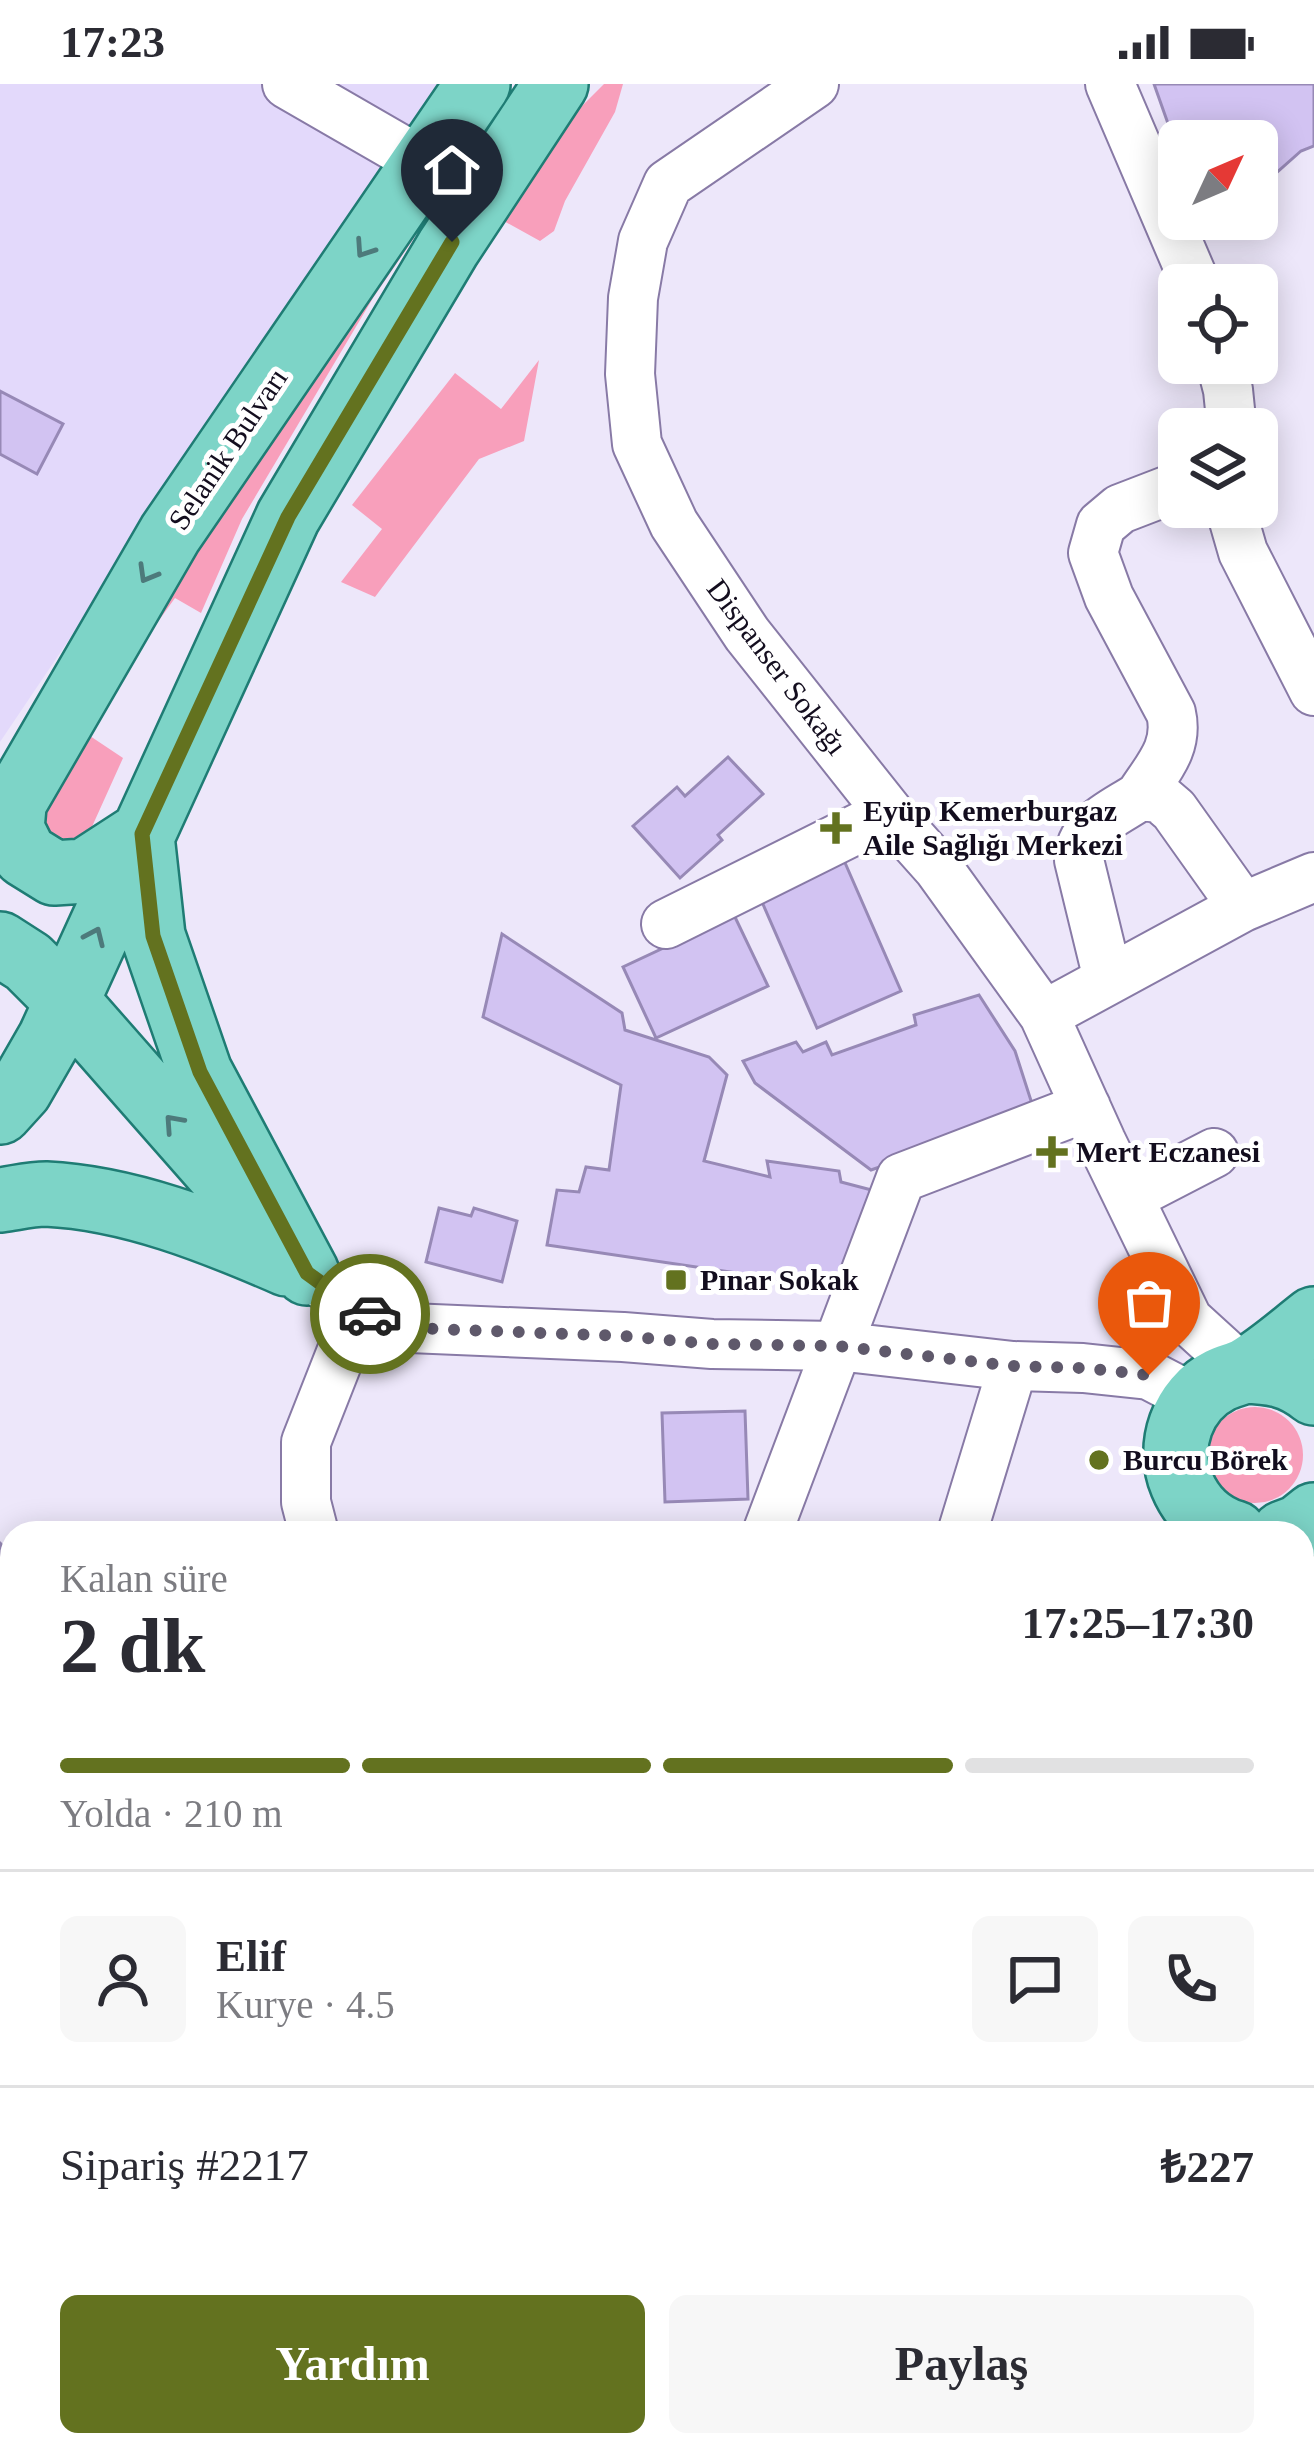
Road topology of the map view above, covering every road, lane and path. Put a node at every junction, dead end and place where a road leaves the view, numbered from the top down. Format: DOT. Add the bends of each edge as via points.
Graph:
graph roads {
  1 [pos="287,84"];
  2 [pos="478,84"];
  3 [pos="556,84"];
  4 [pos="814,84"];
  5 [pos="1110,84"];
  6 [pos="424,163"];
  7 [pos="1187,264"];
  8 [pos="1158,494"];
  9 [pos="1236,528"];
  10 [pos="1314,691"];
  11 [pos="1140,796"];
  12 [pos="889,813"];
  13 [pos="7,816"];
  14 [pos="142,834"];
  15 [pos="1314,877"];
  16 [pos="1243,907"];
  17 [pos="666,924"];
  18 [pos="0,944"];
  19 [pos="1108,979"];
  20 [pos="67,1000"];
  21 [pos="1044,1015"];
  22 [pos="1085,1107"];
  23 [pos="0,1112"];
  24 [pos="1214,1153"];
  25 [pos="1129,1197"];
  26 [pos="0,1200"];
  27 [pos="307,1273"];
  28 [pos="358,1310"];
  29 [pos="1314,1319"];
  30 [pos="837,1346"];
  31 [pos="1013,1366"];
  32 [pos="1219,1385"];
  33 [pos="1314,1393"];
  34 [pos="311,1521"];
  35 [pos="771,1521"];
  36 [pos="966,1521"];
  37 [pos="1202,1521"];
  1 -- 6 [label="street"];
  2 -- 6 [label="main road, Selanik Bulvarı"];
  3 -- 14 [label="main road" via="288,517"];
  4 -- 12 [label="street, Dispanser Sokağı" via="668,184 643,241 633,298 637,444 674,524 747,634"];
  5 -- 7 [label="street"];
  6 -- 13 [label="main road, Selanik Bulvarı, one-way" via="170,534"];
  8 -- 11 [label="street" via="1100,525 1094,553 1175,731"];
  9 -- 10 [label="street"];
  11 -- 16 [label="street" via="1160,798 1174,811"];
  11 -- 19 [label="street" via="1079,846"];
  12 -- 17 [label="street"];
  12 -- 21 [label="street, Dispanser Sokağı"];
  13 -- 14 [label="main road" via="25,855 54,873 85,871"];
  20 -- 14 [label="main road, one-way"];
  14 -- 27 [label="main road" via="153,936 200,1072"];
  15 -- 16 [label="street"];
  16 -- 19 [label="street"];
  18 -- 20 [label="main road"];
  19 -- 21 [label="street"];
  20 -- 23 [label="main road"];
  27 -- 20 [label="main road, one-way"];
  21 -- 22 [label="street, Dispanser Sokağı"];
  22 -- 25 [label="street, Dispanser Sokağı"];
  22 -- 30 [label="street" via="902,1178"];
  24 -- 25 [label="street"];
  25 -- 32 [label="street, Dispanser Sokağı"];
  26 -- 27 [label="main road" via="44,1194 127,1206"];
  27 -- 28 [label="street"];
  28 -- 30 [label="street" via="410,1328"];
  28 -- 34 [label="street" via="306,1442"];
  29 -- 32 [label="main road"];
  30 -- 31 [label="street"];
  30 -- 35 [label="street"];
  31 -- 32 [label="street"];
  31 -- 36 [label="street"];
  32 -- 33 [label="main road" via="1272,1372"];
  32 -- 37 [label="main road" via="1181,1421 1175,1446 1177,1473"];
}
